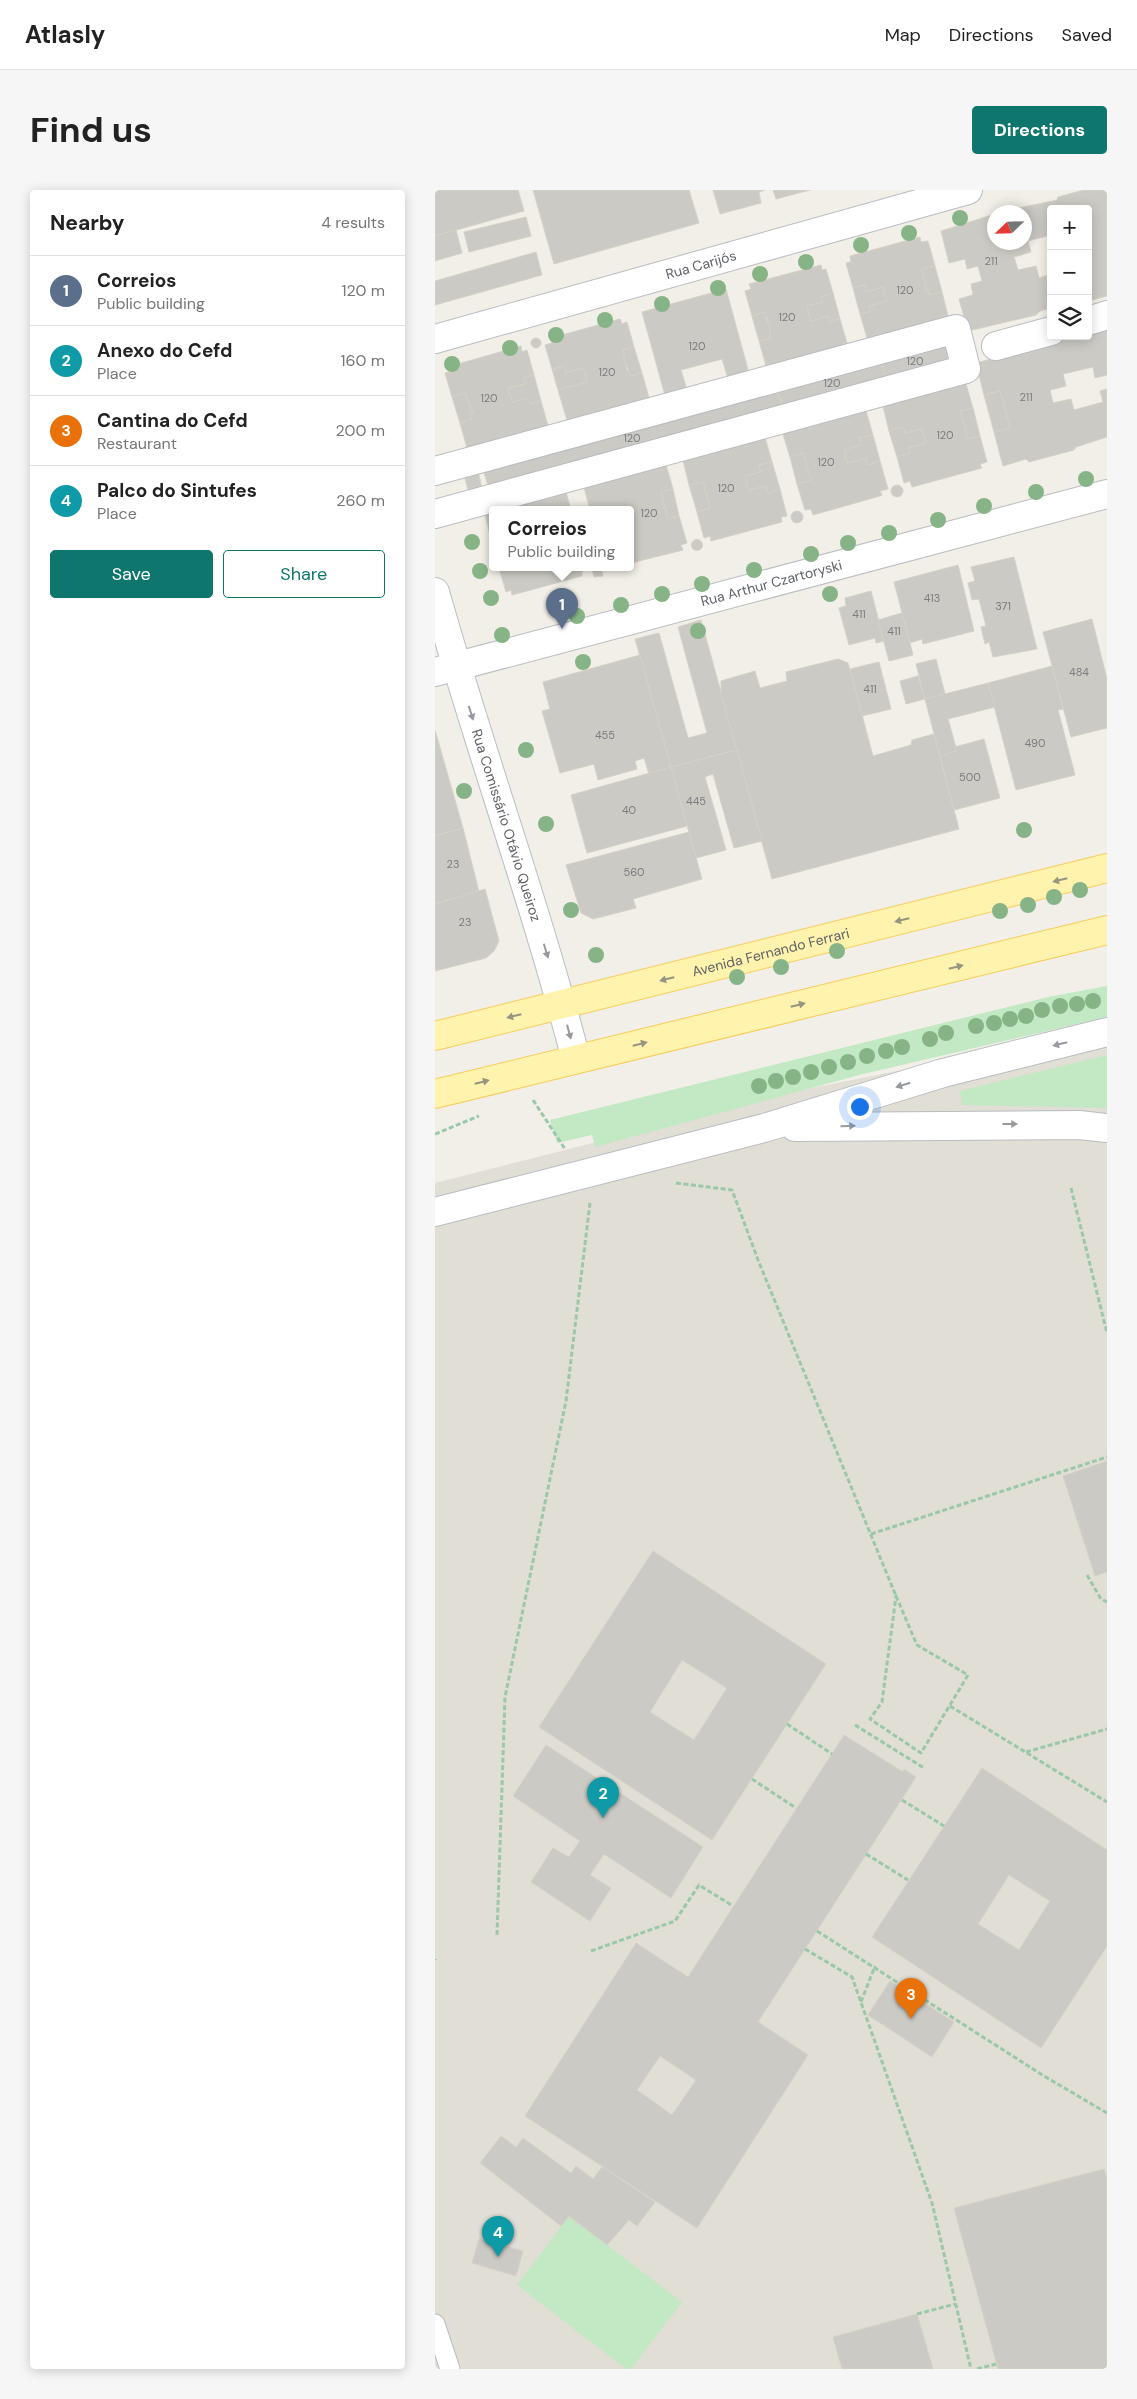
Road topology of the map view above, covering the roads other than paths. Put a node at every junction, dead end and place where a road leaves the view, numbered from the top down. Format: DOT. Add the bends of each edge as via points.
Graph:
graph roads {
  1 [pos="967,190"];
  2 [pos="1107,315"];
  3 [pos="1092,319"];
  4 [pos="1047,332"];
  5 [pos="435,339"];
  6 [pos="996,346"];
  7 [pos="435,471"];
  8 [pos="1107,494"];
  9 [pos="435,514"];
  10 [pos="435,592"];
  11 [pos="446,669"];
  12 [pos="1107,868"];
  13 [pos="1107,930"];
  14 [pos="562,1005"];
  15 [pos="1107,1032"];
  16 [pos="435,1036"];
  17 [pos="576,1059"];
  18 [pos="435,1094"];
  19 [pos="764,1128"];
  20 [pos="1107,1128"];
  21 [pos="435,1212"];
  22 [pos="435,2324"];
  23 [pos="450,2369"];
  1 -- 5 [label="street, Rua Carijós"];
  2 -- 3 [label="street"];
  4 -- 6 [label="street"];
  7 -- 9 [label="street" via="956,329 966,369"];
  8 -- 11 [label="street, Rua Arthur Czartoryski"];
  10 -- 11 [label="street, Rua Comissário Otávio Queiroz"];
  11 -- 14 [label="street, Rua Comissário Otávio Queiroz, one-way"];
  12 -- 14 [label="main road, Avenida Fernando Ferrari, one-way"];
  17 -- 13 [label="main road, one-way"];
  14 -- 16 [label="main road, Avenida Fernando Ferrari, one-way"];
  14 -- 17 [label="street, Rua Comissário Otávio Queiroz, one-way"];
  15 -- 19 [label="street, one-way" via="943,1073"];
  18 -- 17 [label="main road, one-way"];
  19 -- 20 [label="street, one-way" via="961,1124 1079,1124"];
  19 -- 21 [label="street"];
  22 -- 23 [label="lane"];
}
